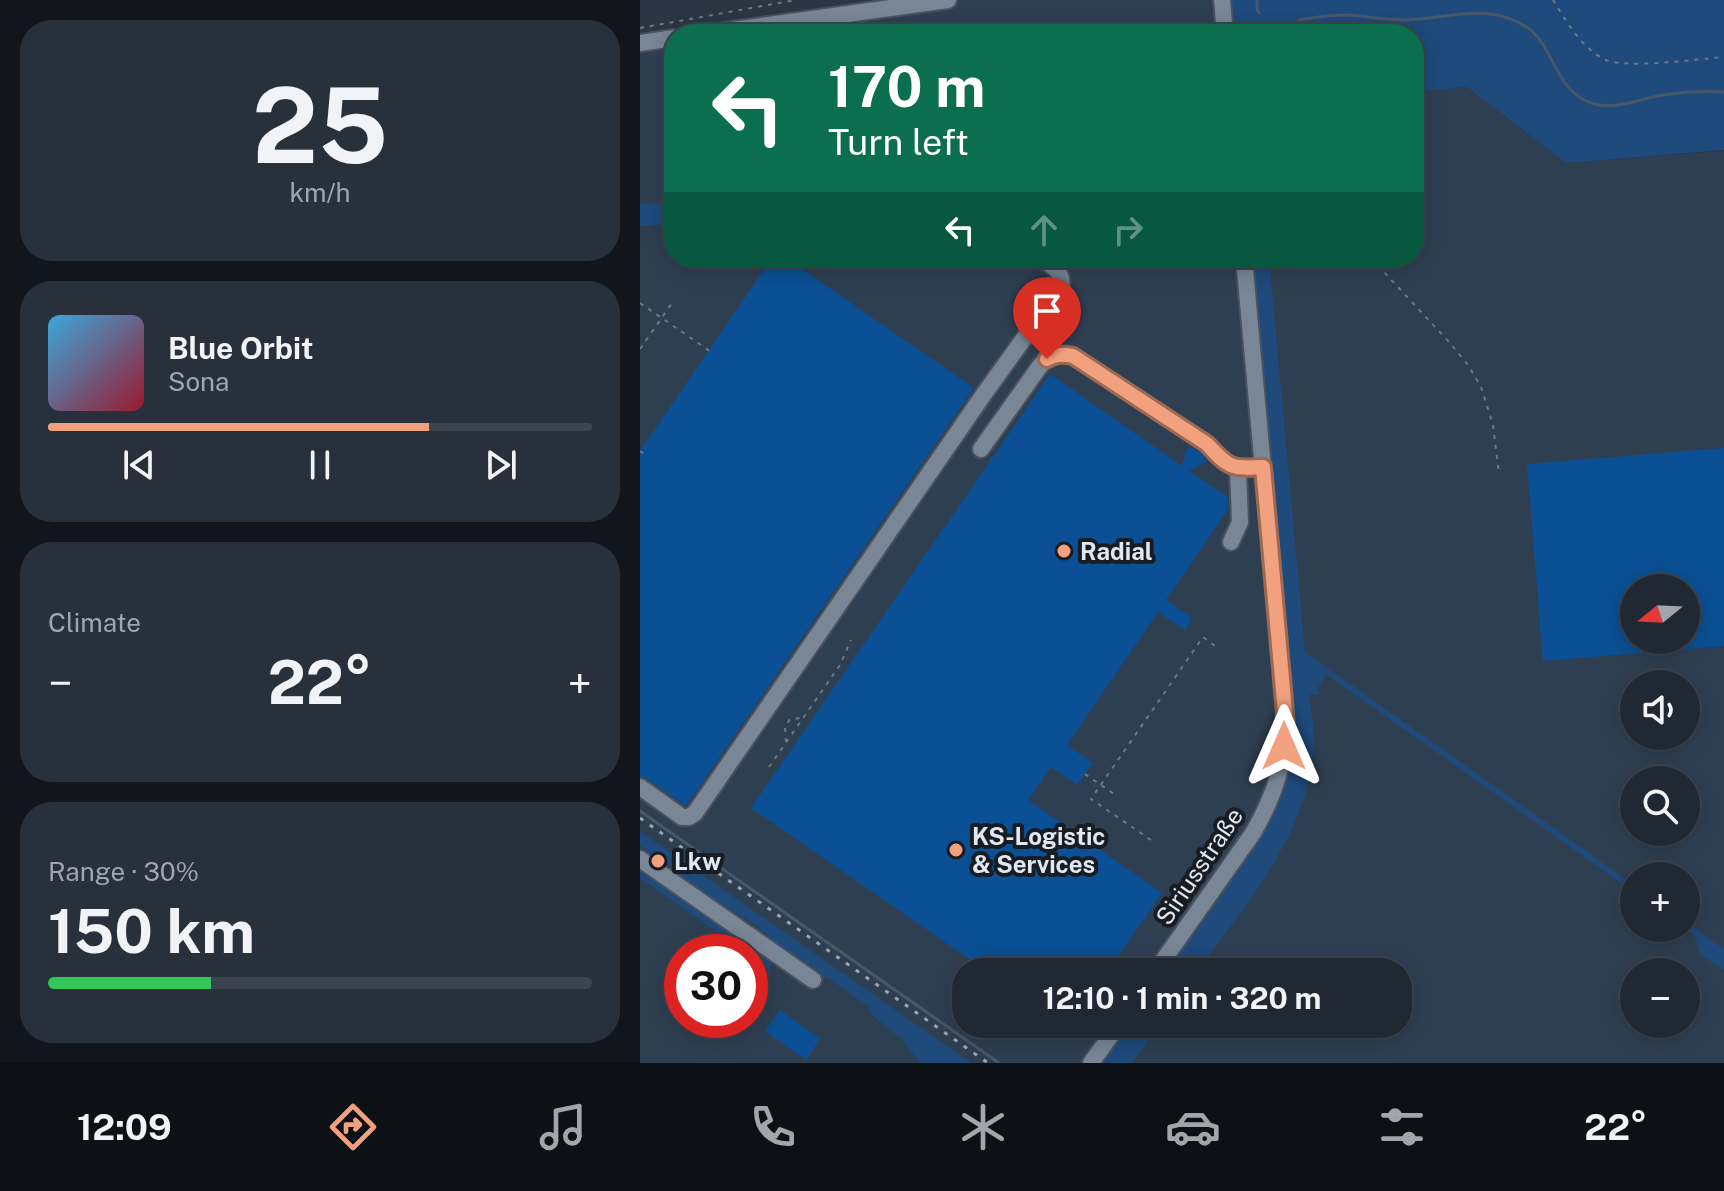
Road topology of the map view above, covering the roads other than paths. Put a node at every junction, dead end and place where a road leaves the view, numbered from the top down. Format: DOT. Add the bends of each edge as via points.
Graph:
graph roads {
  1 [pos="948,0"];
  2 [pos="1222,0"];
  3 [pos="775,24"];
  4 [pos="1224,24"];
  5 [pos="664,39"];
  6 [pos="640,43"];
  7 [pos="1053,268"];
  8 [pos="1245,268"];
  9 [pos="981,449"];
  10 [pos="1263,467"];
  11 [pos="1238,469"];
  12 [pos="1231,542"];
  13 [pos="640,787"];
  14 [pos="640,859"];
  15 [pos="1165,958"];
  16 [pos="813,980"];
  17 [pos="1109,1038"];
  18 [pos="1091,1063"];
  1 -- 3 [label="street"];
  2 -- 4 [label="street"];
  5 -- 6 [label="street"];
  7 -- 13 [label="street" via="1061,287 695,813 682,817"];
  8 -- 10 [label="street, Siriusstraße"];
  9 -- 11 [label="street" via="1040,366 1064,354"];
  10 -- 11 [label="street"];
  10 -- 15 [label="street, Siriusstraße" via="1286,728 1282,762 1253,833"];
  11 -- 12 [label="street" via="1240,522"];
  14 -- 16 [label="street"];
  17 -- 18 [label="street"];
}
